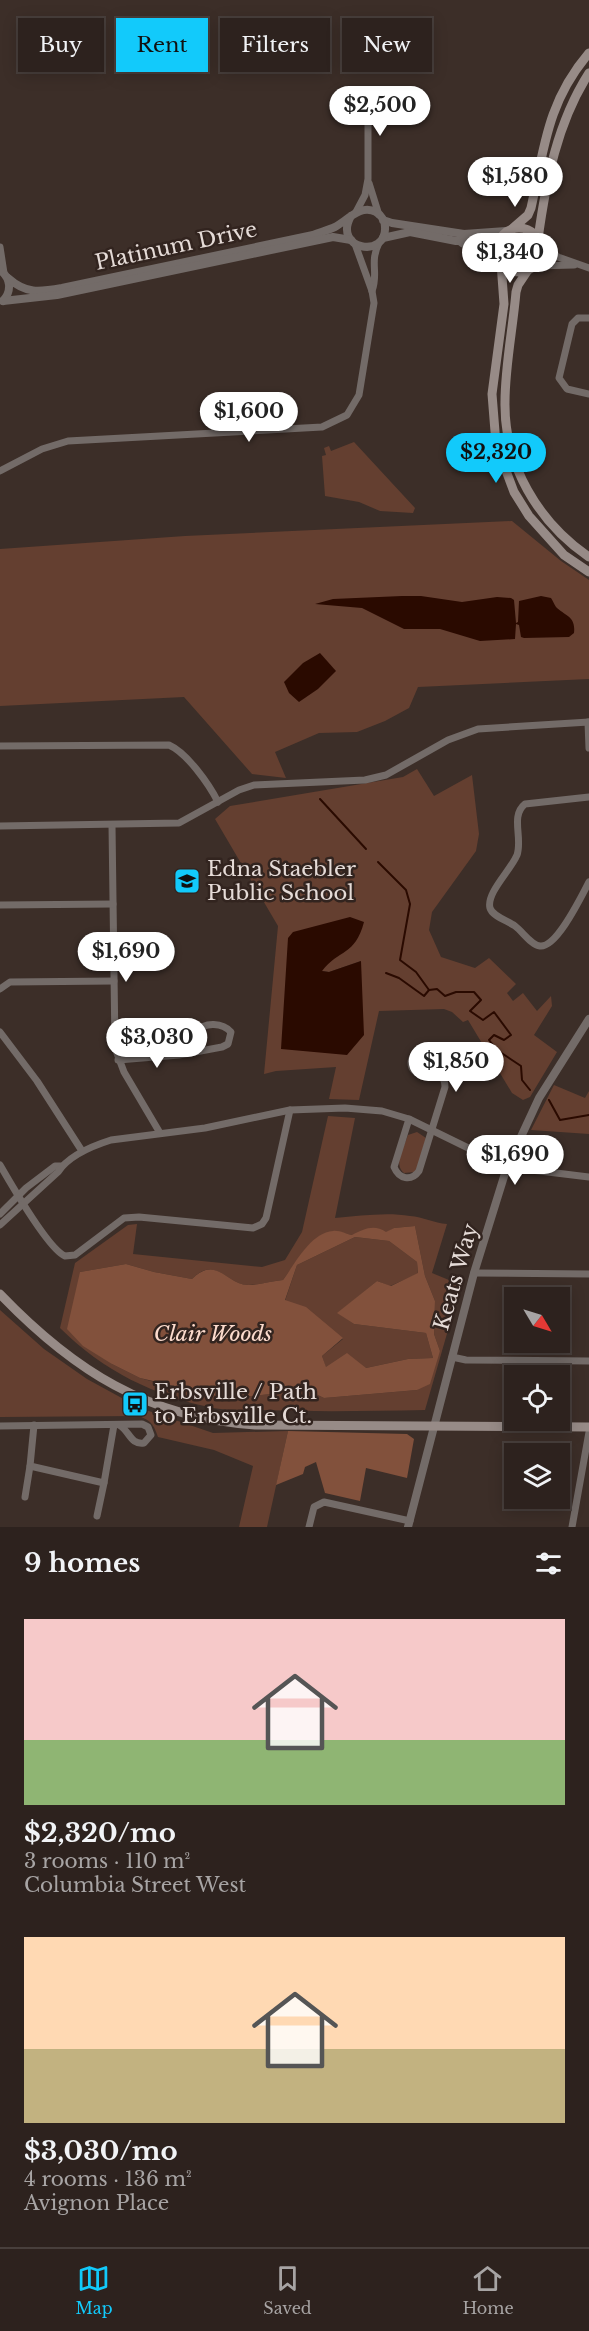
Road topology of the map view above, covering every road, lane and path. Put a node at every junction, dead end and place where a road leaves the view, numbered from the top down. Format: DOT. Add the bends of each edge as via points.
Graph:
graph roads {
  1 [pos="589,53"];
  2 [pos="589,73"];
  3 [pos="368,95"];
  4 [pos="368,179"];
  5 [pos="354,214"];
  6 [pos="381,217"];
  7 [pos="510,230"];
  8 [pos="381,240"];
  9 [pos="353,242"];
  10 [pos="539,243"];
  11 [pos="0,247"];
  12 [pos="499,258"];
  13 [pos="579,266"];
  14 [pos="531,268"];
  15 [pos="589,268"];
  16 [pos="4,273"];
  17 [pos="372,291"];
  18 [pos="2,302"];
  19 [pos="589,318"];
  20 [pos="589,394"];
  21 [pos="0,471"];
  22 [pos="589,557"];
  23 [pos="589,572"];
  24 [pos="588,722"];
  25 [pos="0,746"];
  26 [pos="589,748"];
  27 [pos="589,797"];
  28 [pos="218,802"];
  29 [pos="112,825"];
  30 [pos="0,826"];
  31 [pos="589,882"];
  32 [pos="113,904"];
  33 [pos="0,905"];
  34 [pos="114,981"];
  35 [pos="0,989"];
  36 [pos="589,1020"];
  37 [pos="0,1032"];
  38 [pos="191,1051"];
  39 [pos="118,1060"];
  40 [pos="432,1069"];
  41 [pos="290,1110"];
  42 [pos="409,1119"];
  43 [pos="431,1131"];
  44 [pos="160,1134"];
  45 [pos="82,1152"];
  46 [pos="0,1165"];
  47 [pos="507,1167"];
  48 [pos="589,1177"];
  49 [pos="21,1200"];
  50 [pos="0,1214"];
  51 [pos="0,1225"];
  52 [pos="474,1274"];
  53 [pos="589,1274"];
  54 [pos="0,1294"];
  55 [pos="452,1357"];
  56 [pos="589,1360"];
  57 [pos="34,1425"];
  58 [pos="435,1425"];
  59 [pos="0,1426"];
  60 [pos="589,1430"];
  61 [pos="30,1466"];
  62 [pos="104,1483"];
  63 [pos="580,1483"];
  64 [pos="589,1484"];
  65 [pos="25,1497"];
  66 [pos="97,1516"];
  67 [pos="409,1524"];
  68 [pos="309,1527"];
  69 [pos="572,1527"];
  1 -- 7 [label="main road" via="556,106 543,144 528,215"];
  2 -- 10 [label="main road" via="563,121 542,206"];
  3 -- 4 [label="street"];
  4 -- 5 [label="street" via="365,195"];
  4 -- 6 [label="street"];
  5 -- 6 [label="street" via="368,209"];
  5 -- 9 [label="street" via="347,228"];
  5 -- 16 [label="street, Platinum Drive" via="331,229 305,237 62,288 25,290"];
  6 -- 7 [label="street" via="392,223 464,234"];
  6 -- 8 [label="street" via="385,225"];
  7 -- 10 [label="main road" via="528,230"];
  7 -- 12 [label="main road" via="498,243"];
  8 -- 9 [label="street" via="367,248"];
  8 -- 12 [label="street" via="410,232 474,241"];
  8 -- 17 [label="street" via="372,263 376,281"];
  9 -- 17 [label="street"];
  9 -- 18 [label="street, Platinum Drive" via="333,237 57,295"];
  10 -- 13 [label="street"];
  10 -- 14 [label="main road" via="541,253"];
  11 -- 16 [label="street"];
  12 -- 14 [label="main road" via="514,272"];
  12 -- 23 [label="main road" via="504,304 492,393 496,444 514,492 529,516 564,555"];
  13 -- 14 [label="street"];
  13 -- 15 [label="street"];
  14 -- 22 [label="main road" via="516,292 505,402 508,436 514,461 531,497 552,525"];
  16 -- 18 [label="street" via="9,290"];
  17 -- 21 [label="street" via="373,317 359,395 347,415 337,422 322,427 68,441 42,449"];
  19 -- 20 [label="street" via="578,318 572,324 559,378 567,389"];
  24 -- 26 [label="street"];
  24 -- 28 [label="street" via="478,729 448,740 386,775 365,780 254,785"];
  25 -- 28 [label="street" via="169,745 204,779"];
  27 -- 31 [label="street" via="525,804 520,808 518,851 491,895 489,906 533,944 545,946 572,913"];
  28 -- 29 [label="street" via="179,823"];
  29 -- 30 [label="street"];
  29 -- 32 [label="street"];
  32 -- 33 [label="street"];
  32 -- 34 [label="street"];
  34 -- 35 [label="street" via="10,982"];
  34 -- 39 [label="street"];
  36 -- 47 [label="street, Keats Way" via="538,1098"];
  37 -- 45 [label="street" via="38,1081"];
  38 -- 38 [label="street" via="228,1044 231,1032 220,1024 202,1028 193,1036"];
  38 -- 39 [label="street"];
  39 -- 44 [label="street"];
  40 -- 43 [label="street" via="445,1081"];
  41 -- 42 [label="street" via="345,1108 382,1111"];
  41 -- 44 [label="street"];
  41 -- 49 [label="street" via="266,1218 258,1227 124,1218 69,1257 57,1251"];
  42 -- 43 [label="street"];
  42 -- 43 [label="street" via="394,1167 400,1176 410,1178 419,1171"];
  43 -- 47 [label="street"];
  44 -- 45 [label="street" via="111,1140"];
  45 -- 49 [label="street"];
  46 -- 49 [label="street"];
  47 -- 48 [label="street"];
  47 -- 52 [label="street, Keats Way"];
  49 -- 50 [label="street"];
  49 -- 51 [label="street"];
  52 -- 53 [label="street"];
  52 -- 55 [label="street, Keats Way"];
  54 -- 58 [label="main road" via="77,1362 128,1392 176,1412 203,1420 255,1425"];
  55 -- 56 [label="street"];
  55 -- 58 [label="street, Keats Way"];
  57 -- 59 [label="street"];
  57 -- 61 [label="street"];
  57 -- 62 [label="street" via="116,1425"];
  58 -- 60 [label="main road"];
  58 -- 67 [label="street, Keats Way"];
  60 -- 63 [label="street"];
  61 -- 62 [label="street"];
  61 -- 65 [label="street"];
  62 -- 66 [label="street"];
  63 -- 64 [label="street"];
  63 -- 69 [label="street"];
  67 -- 68 [label="street" via="324,1502 314,1507"];
}
